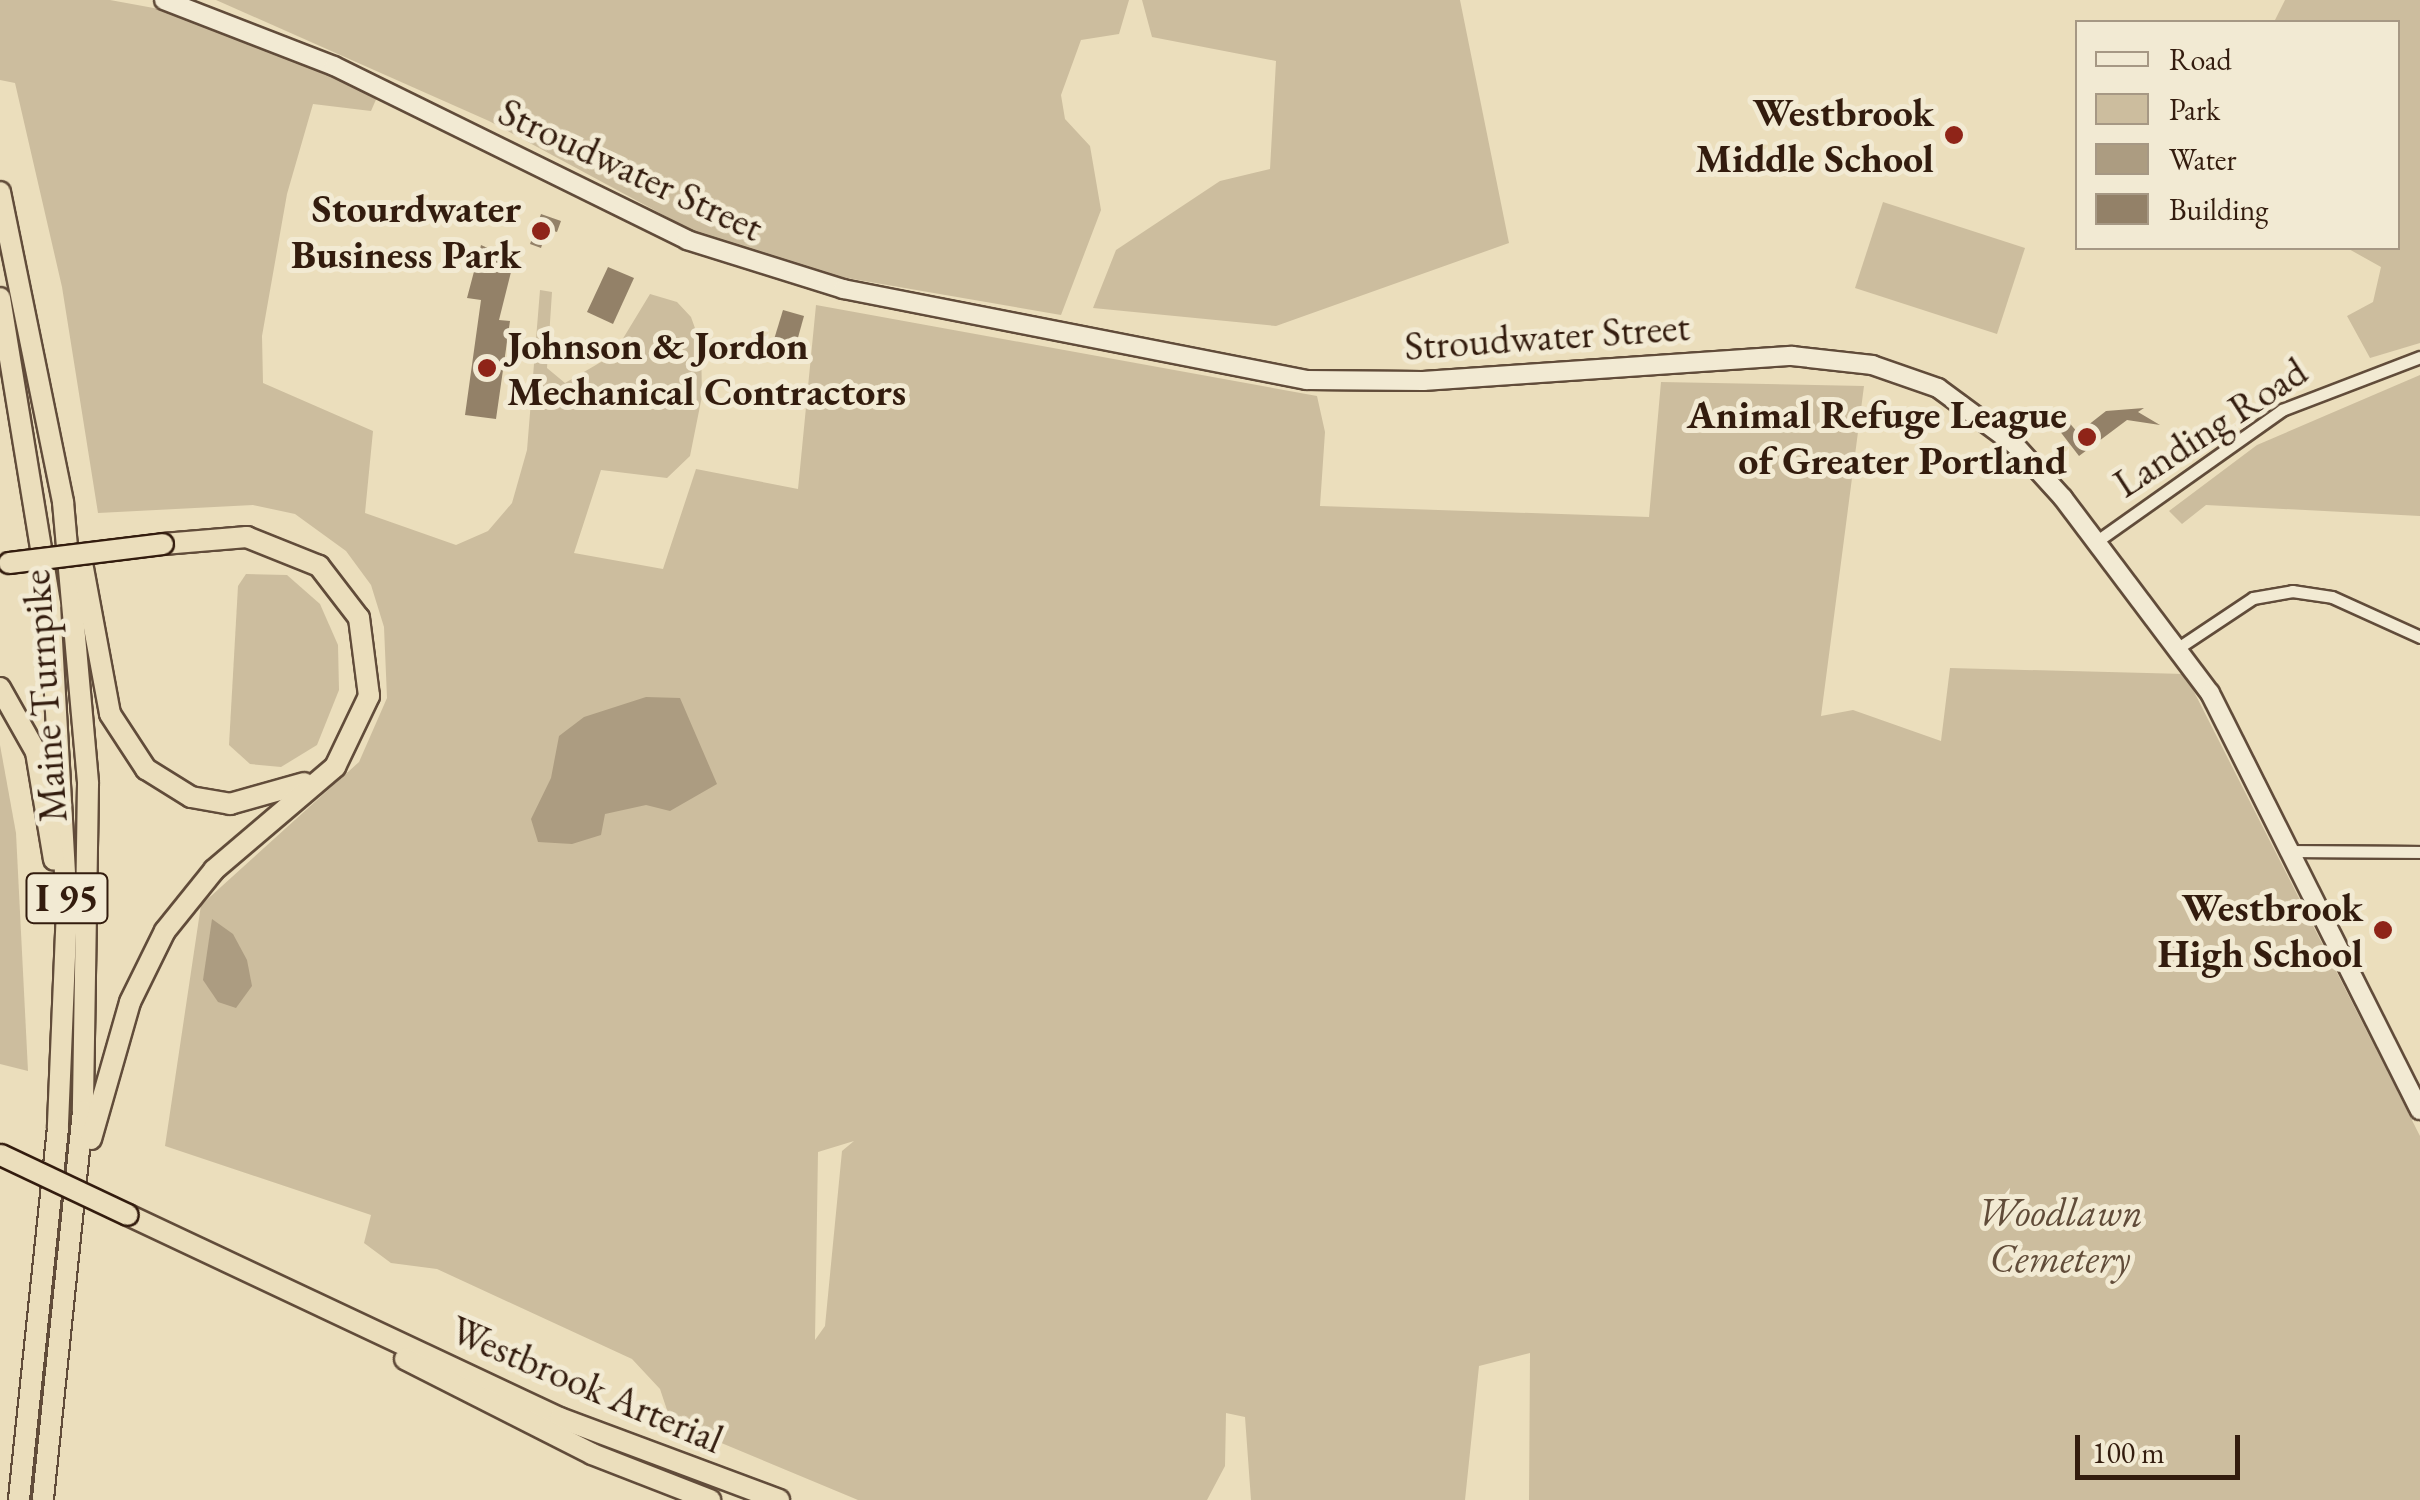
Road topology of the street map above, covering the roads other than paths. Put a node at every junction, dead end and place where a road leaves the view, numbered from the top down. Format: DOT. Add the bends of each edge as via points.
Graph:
graph roads {
  1 [pos="164,0"];
  2 [pos="0,192"];
  3 [pos="0,298"];
  4 [pos="2420,357"];
  5 [pos="62,502"];
  6 [pos="2097,542"];
  7 [pos="163,548"];
  8 [pos="5,568"];
  9 [pos="2420,637"];
  10 [pos="2178,648"];
  11 [pos="0,688"];
  12 [pos="2292,851"];
  13 [pos="2420,852"];
  14 [pos="63,1020"];
  15 [pos="2420,1110"];
  16 [pos="0,1155"];
  17 [pos="78,1163"];
  18 [pos="369,1329"];
  19 [pos="18,1500"];
  20 [pos="43,1500"];
  21 [pos="710,1500"];
  22 [pos="779,1500"];
  1 -- 6 [label="main road, Stroudwater Street" via="334,66 740,261 1186,358 1345,382 1792,356 1872,365 1938,388 1978,413"];
  2 -- 5 [label="highway, Maine Turnpike / I 95"];
  3 -- 14 [label="highway, Maine Turnpike / I 95" via="56,670 67,909"];
  4 -- 6 [label="street, Landing Road" via="2282,410"];
  5 -- 7 [label="highway" via="74,516 110,714 137,760 179,792 217,803 256,802 294,790 334,756 354,722 362,670 350,618 328,586 273,551"];
  5 -- 17 [label="highway, Maine Turnpike / I 95" via="88,802"];
  6 -- 10 [label="main road, Stroudwater Street"];
  7 -- 8 [label="highway"];
  7 -- 17 [label="highway" via="247,537 319,566 359,618 369,696 336,767 214,870 166,931 130,1002"];
  9 -- 10 [label="street" via="2332,597 2292,591 2253,598"];
  10 -- 12 [label="main road, Stroudwater Street" via="2223,716"];
  11 -- 14 [label="highway" via="26,726 42,777"];
  12 -- 13 [label="street"];
  12 -- 15 [label="main road, Stroudwater Street"];
  14 -- 19 [label="highway, Maine Turnpike / I 95"];
  16 -- 18 [label="highway, Westbrook Arterial, bridge"];
  17 -- 20 [label="highway, Maine Turnpike / I 95"];
  18 -- 21 [label="highway, Westbrook Arterial" via="416,1366 500,1410"];
  18 -- 22 [label="highway, Westbrook Arterial" via="560,1418"];
}
